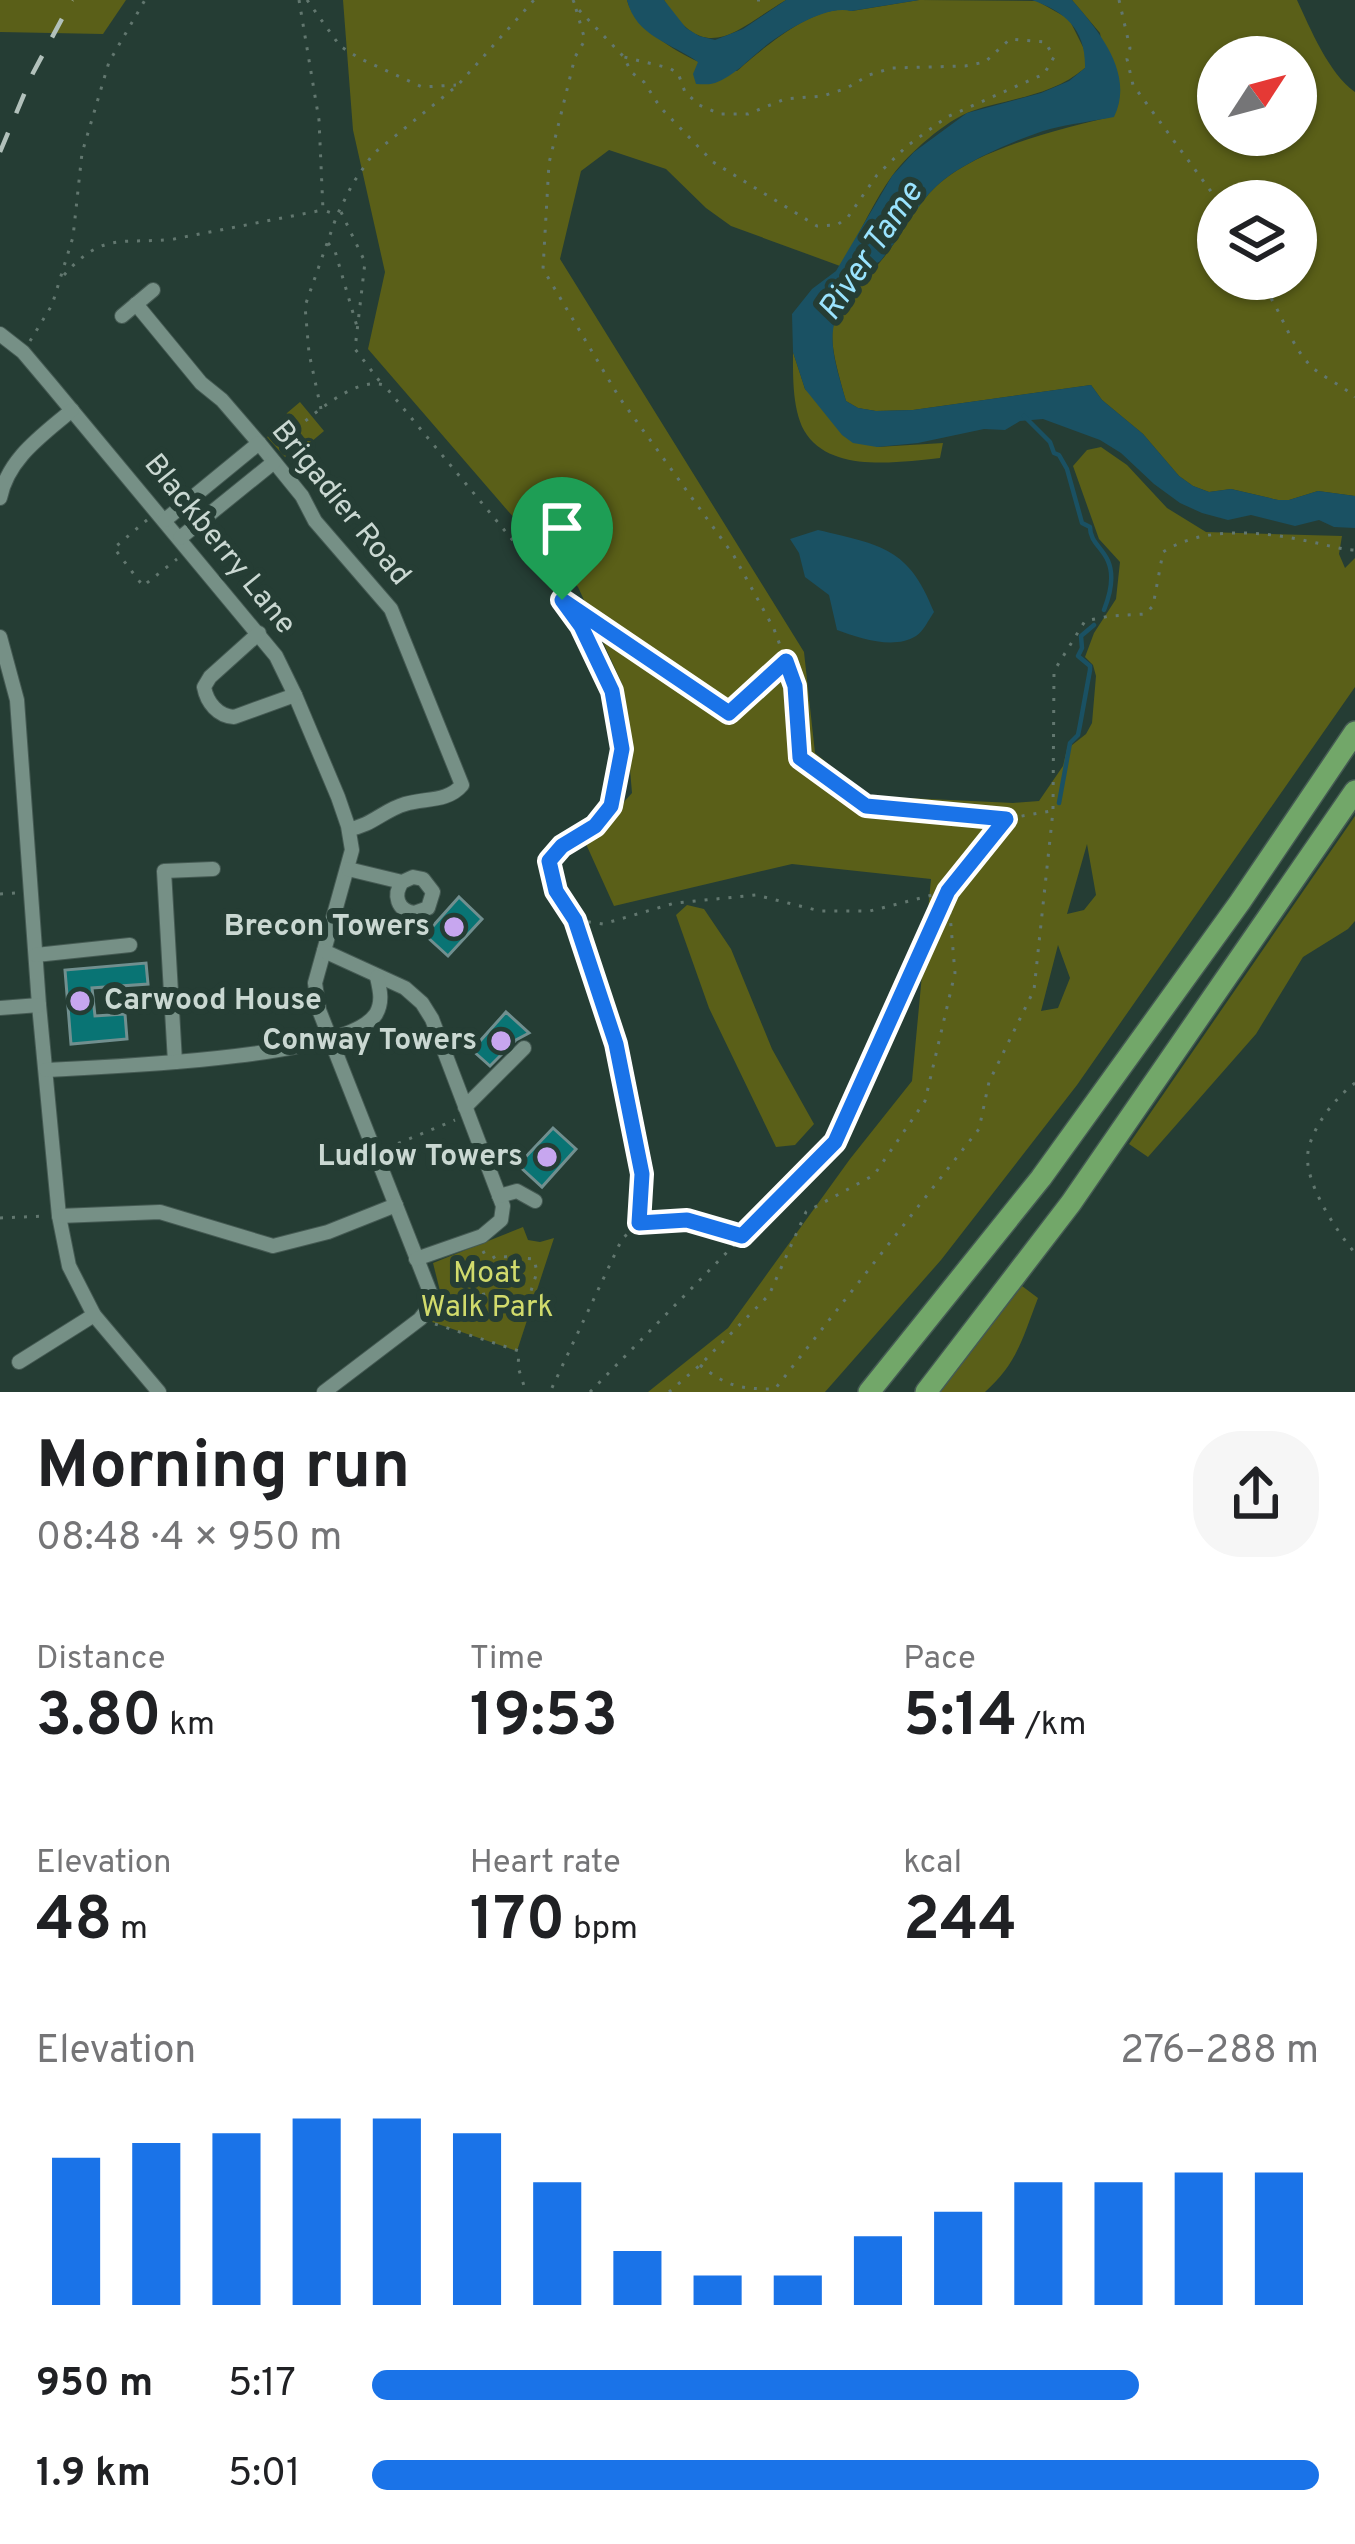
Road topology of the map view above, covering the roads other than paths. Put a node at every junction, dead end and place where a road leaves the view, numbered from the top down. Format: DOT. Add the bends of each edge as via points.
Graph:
graph roads {
  1 [pos="153,290"];
  2 [pos="136,304"];
  3 [pos="122,316"];
  4 [pos="0,334"];
  5 [pos="72,410"];
  6 [pos="267,453"];
  7 [pos="0,498"];
  8 [pos="161,516"];
  9 [pos="185,544"];
  10 [pos="259,633"];
  11 [pos="0,638"];
  12 [pos="296,694"];
  13 [pos="1355,732"];
  14 [pos="1355,791"];
  15 [pos="349,829"];
  16 [pos="213,869"];
  17 [pos="348,869"];
  18 [pos="402,882"];
  19 [pos="130,945"];
  20 [pos="324,951"];
  21 [pos="36,955"];
  22 [pos="377,977"];
  23 [pos="39,1005"];
  24 [pos="0,1007"];
  25 [pos="329,1037"];
  26 [pos="524,1048"];
  27 [pos="175,1062"];
  28 [pos="46,1070"];
  29 [pos="467,1111"];
  30 [pos="499,1196"];
  31 [pos="535,1201"];
  32 [pos="396,1205"];
  33 [pos="59,1216"];
  34 [pos="416,1258"];
  35 [pos="94,1315"];
  36 [pos="19,1362"];
  37 [pos="341,1387"];
  38 [pos="159,1392"];
  39 [pos="324,1392"];
  40 [pos="869,1392"];
  41 [pos="926,1392"];
  1 -- 2 [label="street"];
  2 -- 3 [label="street"];
  2 -- 6 [label="street, Brigadier Road"];
  4 -- 5 [label="street, Blackberry Lane"];
  5 -- 7 [label="street" via="16,460"];
  5 -- 8 [label="street, Blackberry Lane"];
  6 -- 8 [label="street"];
  6 -- 9 [label="street"];
  6 -- 15 [label="street, Brigadier Road" via="391,609 462,785"];
  8 -- 9 [label="street, Blackberry Lane"];
  9 -- 10 [label="street, Blackberry Lane"];
  10 -- 12 [label="street, Blackberry Lane"];
  10 -- 12 [label="street" via="211,677 206,696 234,717"];
  11 -- 21 [label="street" via="17,700"];
  12 -- 15 [label="street, Blackberry Lane"];
  13 -- 40 [label="highway" via="1054,1160"];
  14 -- 41 [label="highway" via="1071,1203"];
  15 -- 17 [label="street, Blackberry Lane"];
  16 -- 27 [label="street" via="164,872"];
  17 -- 18 [label="street"];
  17 -- 20 [label="street, Blackberry Lane"];
  19 -- 21 [label="street"];
  20 -- 22 [label="street"];
  20 -- 25 [label="street, Blackberry Lane" via="315,983"];
  21 -- 23 [label="street"];
  22 -- 25 [label="street" via="375,1016"];
  22 -- 29 [label="street" via="422,1003"];
  23 -- 24 [label="street"];
  23 -- 28 [label="street"];
  25 -- 27 [label="street" via="269,1053"];
  25 -- 32 [label="street, Blackberry Lane"];
  26 -- 29 [label="street"];
  27 -- 28 [label="street"];
  28 -- 33 [label="street"];
  29 -- 30 [label="street"];
  30 -- 31 [label="street" via="517,1191"];
  30 -- 34 [label="street" via="501,1220 493,1229"];
  32 -- 33 [label="street" via="273,1246 160,1212"];
  32 -- 34 [label="street, Blackberry Lane"];
  33 -- 35 [label="street" via="69,1266"];
  34 -- 37 [label="street, Blackberry Lane" via="430,1306"];
  35 -- 36 [label="street"];
  35 -- 38 [label="street"];
  37 -- 39 [label="street"];
}
